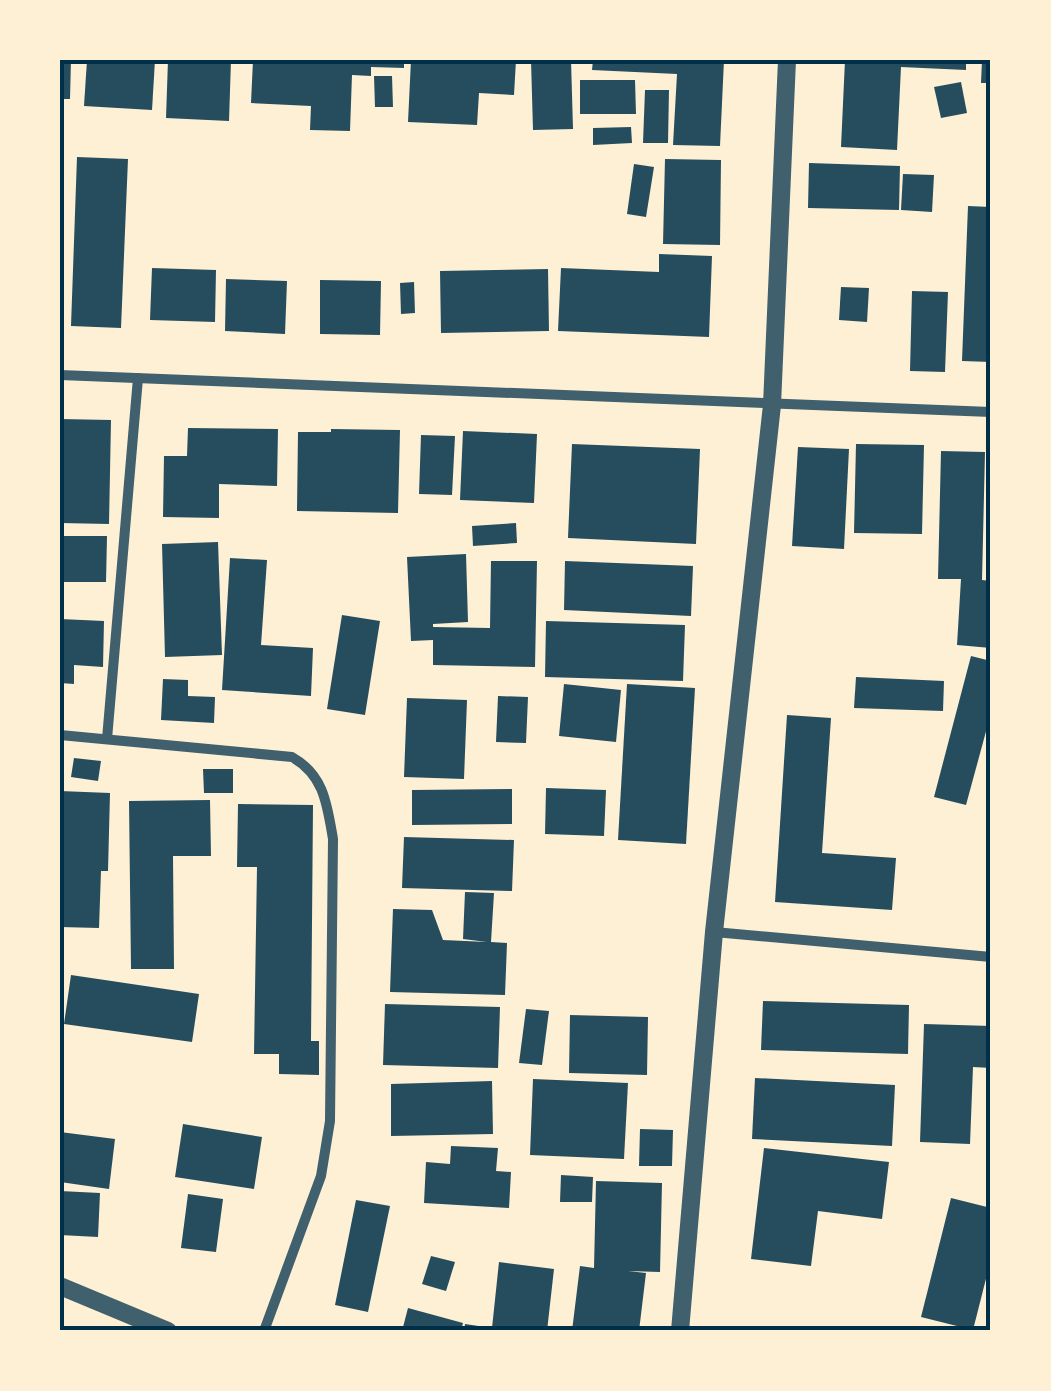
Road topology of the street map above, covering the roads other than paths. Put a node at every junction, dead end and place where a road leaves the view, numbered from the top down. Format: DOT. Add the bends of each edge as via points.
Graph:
graph roads {
  1 [pos="787,60"];
  2 [pos="60,375"];
  3 [pos="138,378"];
  4 [pos="772,405"];
  5 [pos="991,412"];
  6 [pos="60,735"];
  7 [pos="108,739"];
  8 [pos="714,932"];
  9 [pos="991,957"];
  10 [pos="60,1286"];
  11 [pos="168,1331"];
  12 [pos="264,1331"];
  13 [pos="680,1331"];
  1 -- 4 [label="street"];
  2 -- 3 [label="street"];
  3 -- 4 [label="street"];
  3 -- 7 [label="street"];
  4 -- 5 [label="street"];
  4 -- 8 [label="street"];
  6 -- 7 [label="street"];
  7 -- 12 [label="street" via="292,757 310,767 326,794 333,839 330,1121 322,1176"];
  8 -- 9 [label="street"];
  8 -- 13 [label="street"];
  10 -- 11 [label="street"];
}
